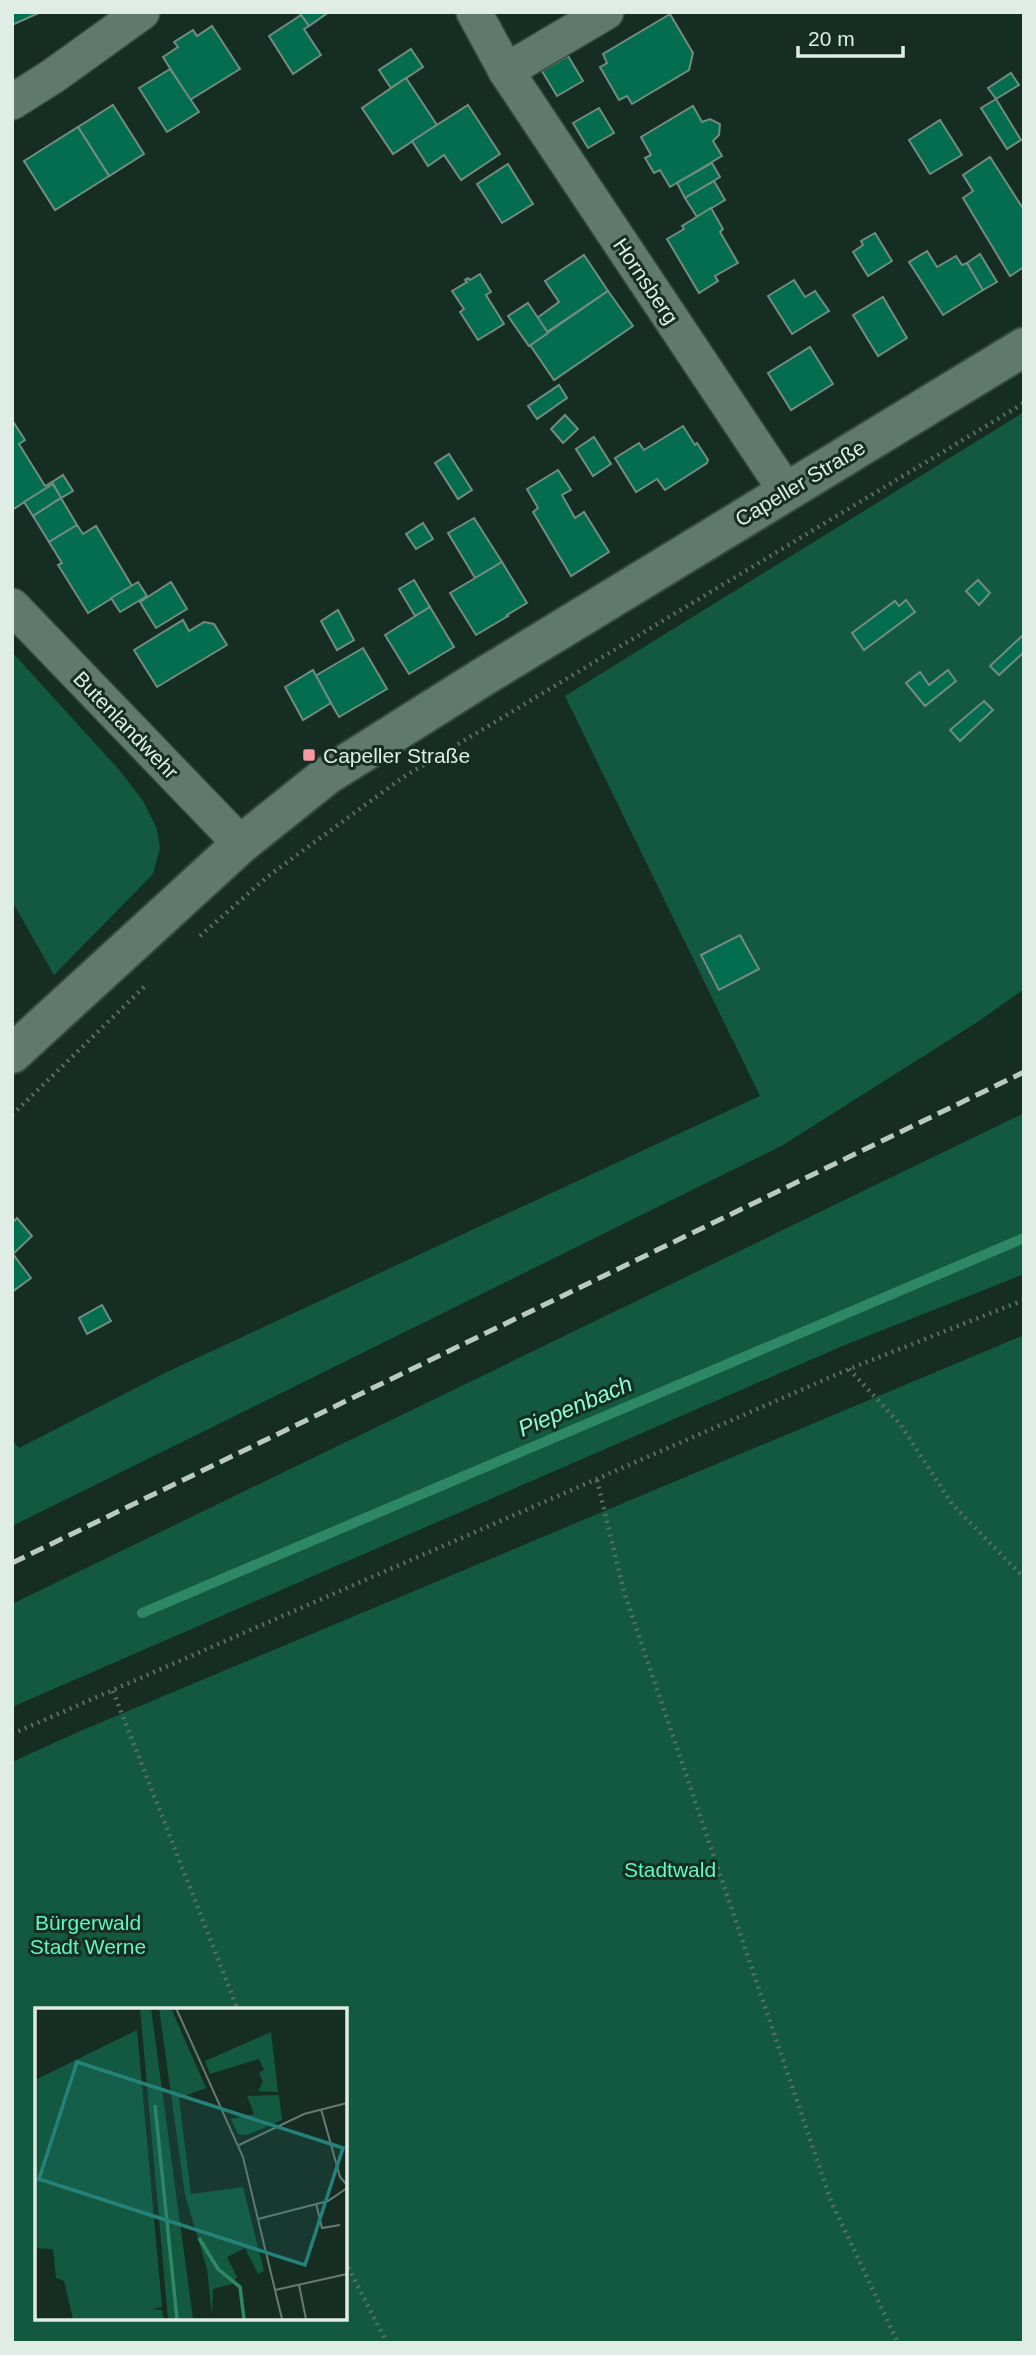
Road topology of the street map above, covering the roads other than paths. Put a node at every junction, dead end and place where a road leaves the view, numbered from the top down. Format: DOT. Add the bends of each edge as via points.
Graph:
graph roads {
  1 [pos="142,12"];
  2 [pos="474,12"];
  3 [pos="606,12"];
  4 [pos="506,71"];
  5 [pos="12,102"];
  6 [pos="1024,347"];
  7 [pos="786,491"];
  8 [pos="12,606"];
  9 [pos="241,844"];
  10 [pos="12,1054"];
  1 -- 5 [label="street"];
  2 -- 4 [label="street, Hornsberg"];
  3 -- 4 [label="street"];
  4 -- 7 [label="street, Hornsberg"];
  6 -- 7 [label="street, Capeller Straße"];
  7 -- 9 [label="street, Capeller Straße" via="326,776"];
  8 -- 9 [label="street, Butenlandwehr"];
  9 -- 10 [label="street, Capeller Straße"];
}
